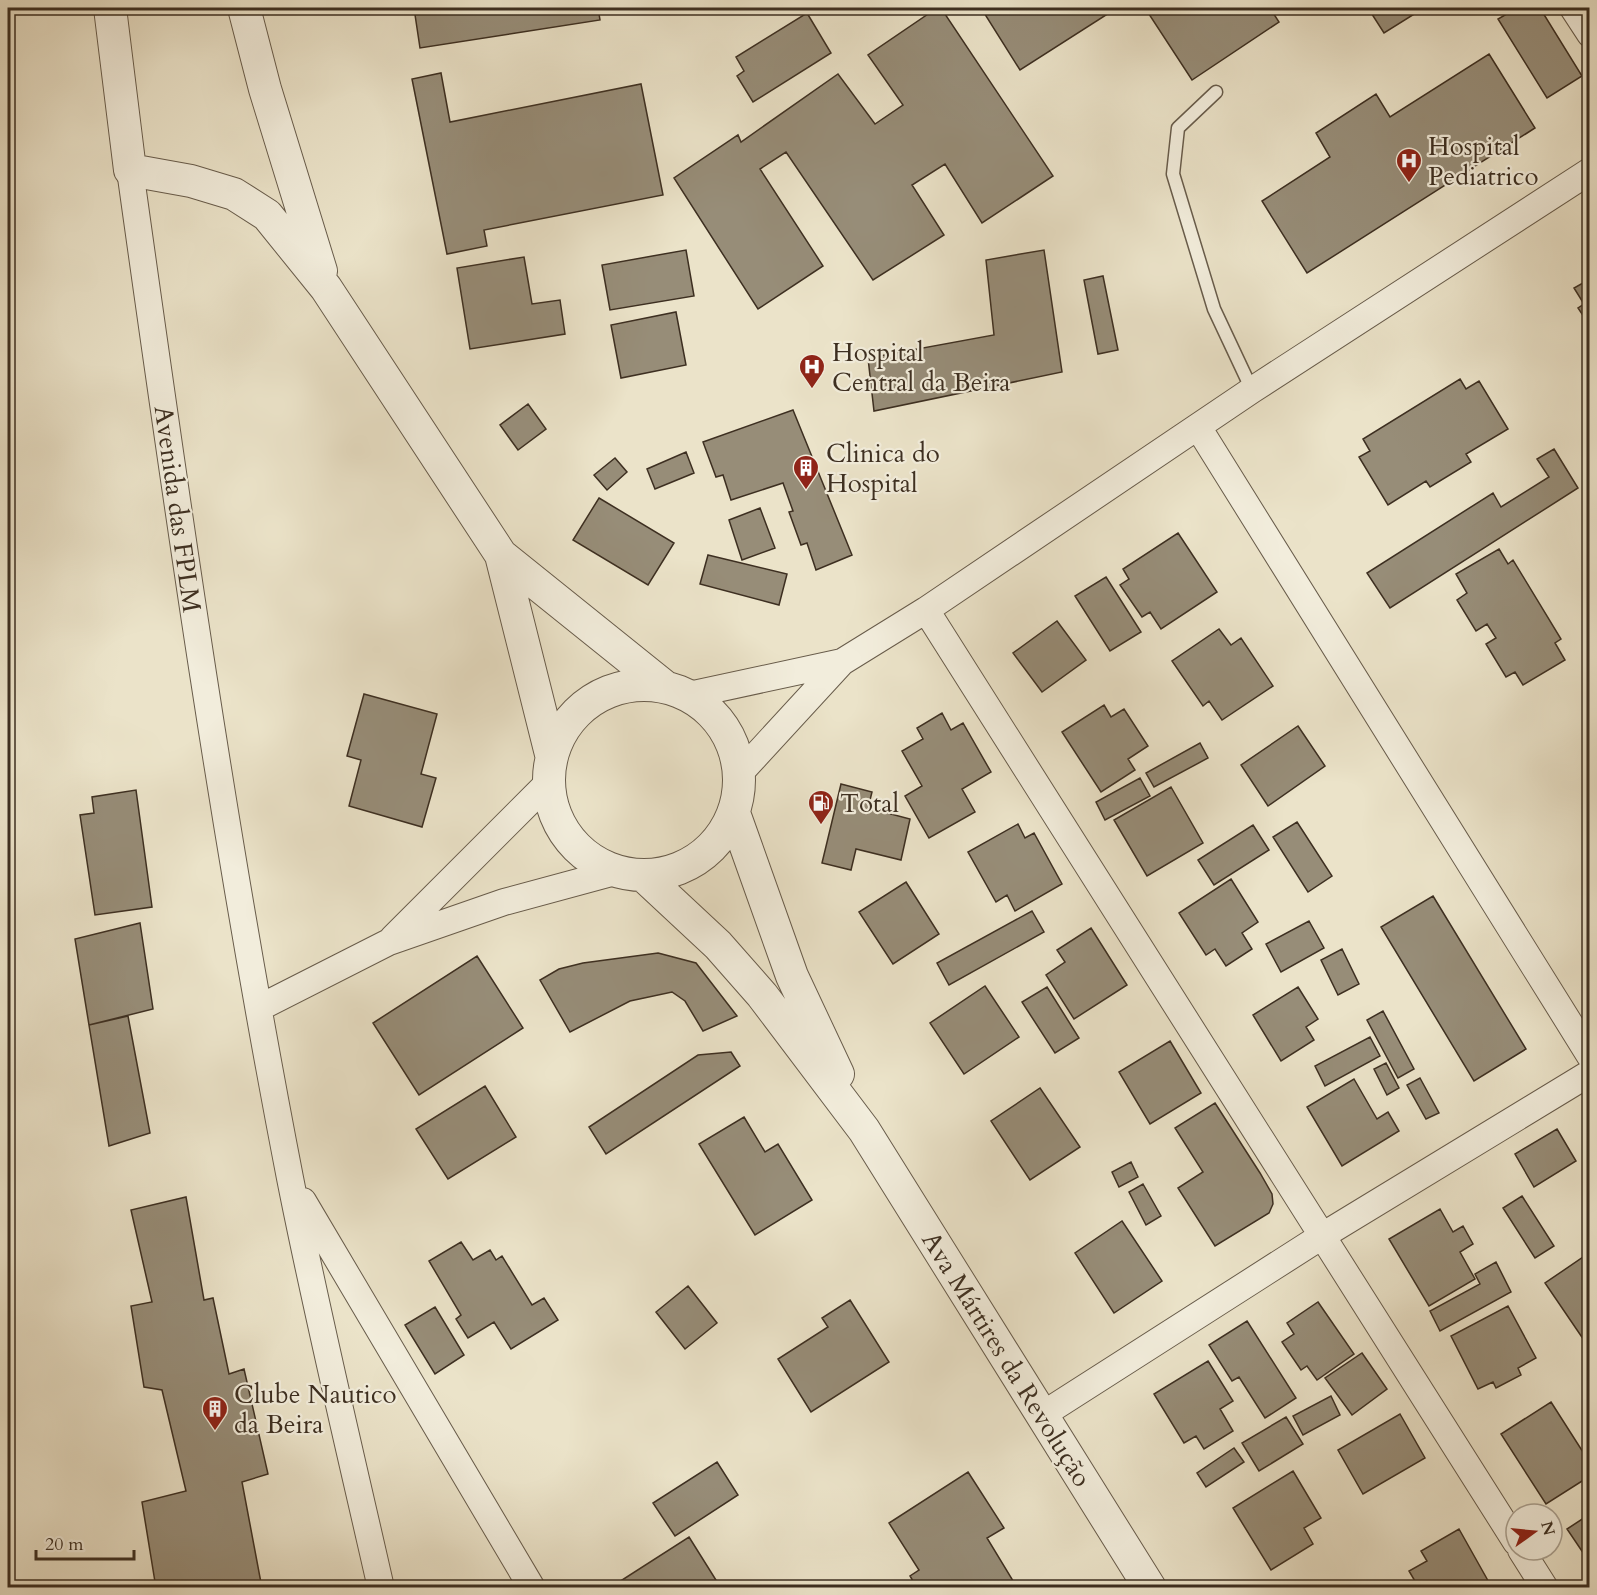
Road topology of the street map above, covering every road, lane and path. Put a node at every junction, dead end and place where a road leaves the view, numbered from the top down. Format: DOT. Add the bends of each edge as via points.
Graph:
graph roads {
  1 [pos="110,8"];
  2 [pos="244,8"];
  3 [pos="1574,8"];
  4 [pos="1590,34"];
  5 [pos="1216,92"];
  6 [pos="130,170"];
  7 [pos="1590,171"];
  8 [pos="326,288"];
  9 [pos="1252,390"];
  10 [pos="1198,427"];
  11 [pos="501,555"];
  12 [pos="926,610"];
  13 [pos="842,662"];
  14 [pos="677,691"];
  15 [pos="550,769"];
  16 [pos="739,774"];
  17 [pos="734,813"];
  18 [pos="629,874"];
  19 [pos="389,942"];
  20 [pos="259,1008"];
  21 [pos="1590,1056"];
  22 [pos="1590,1072"];
  23 [pos="864,1130"];
  24 [pos="290,1180"];
  25 [pos="1322,1236"];
  26 [pos="1042,1415"];
  27 [pos="1504,1523"];
  28 [pos="1529,1562"];
  29 [pos="381,1587"];
  30 [pos="532,1587"];
  31 [pos="1150,1587"];
  32 [pos="1545,1587"];
  1 -- 6 [label="street, Avenida das FPLM"];
  2 -- 8 [label="street"];
  3 -- 4 [label="street"];
  5 -- 9 [label="lane" via="1178,129 1173,174 1214,309"];
  6 -- 8 [label="street" via="234,194 267,215"];
  6 -- 20 [label="street, Avenida das FPLM" via="190,598"];
  7 -- 9 [label="street"];
  8 -- 11 [label="street"];
  9 -- 10 [label="street"];
  10 -- 12 [label="street"];
  10 -- 21 [label="street"];
  11 -- 14 [label="street"];
  11 -- 15 [label="street"];
  12 -- 13 [label="street"];
  12 -- 25 [label="street"];
  13 -- 14 [label="street"];
  13 -- 16 [label="street"];
  14 -- 15 [label="street" via="635,684 607,691 582,706 563,728"];
  14 -- 16 [label="street" via="714,715 732,742"];
  15 -- 18 [label="street" via="553,812 567,838 588,859"];
  15 -- 19 [label="street"];
  16 -- 17 [label="street"];
  17 -- 18 [label="street" via="720,839 698,859 672,872"];
  17 -- 23 [label="street" via="792,976"];
  18 -- 19 [label="street" via="504,902"];
  18 -- 23 [label="street" via="718,945 762,995"];
  19 -- 20 [label="street"];
  20 -- 24 [label="street, Avenida das FPLM"];
  22 -- 25 [label="street"];
  23 -- 26 [label="street, Ava Mártires da Revolução"];
  24 -- 29 [label="street, Avenida das FPLM"];
  24 -- 30 [label="street"];
  25 -- 26 [label="street"];
  25 -- 27 [label="street"];
  26 -- 31 [label="street, Ava Mártires da Revolução"];
  28 -- 32 [label="street"];
}
